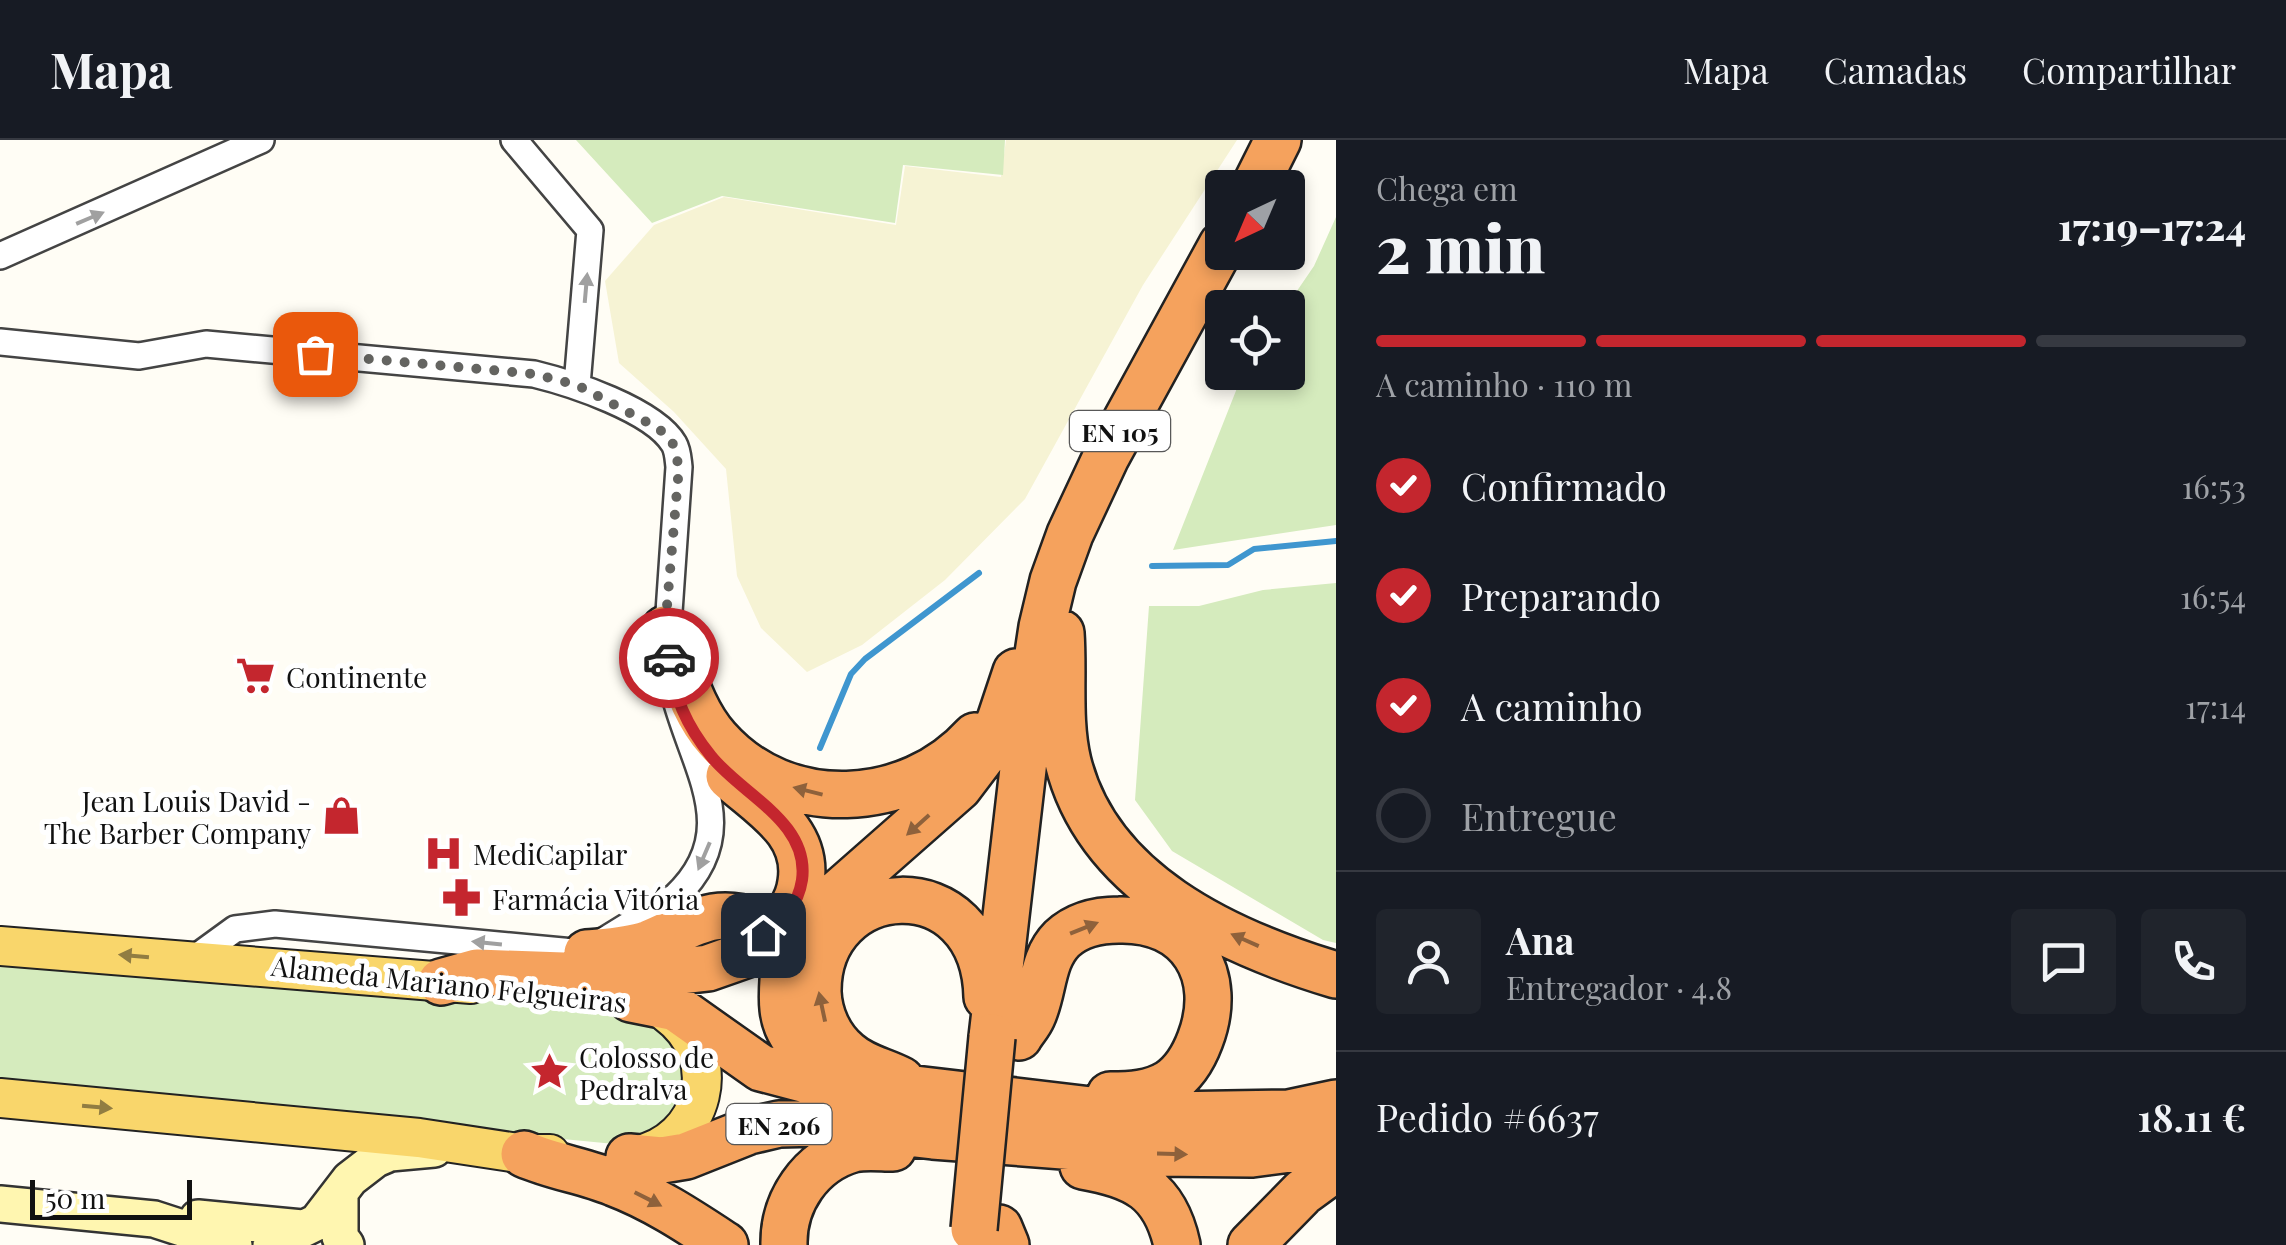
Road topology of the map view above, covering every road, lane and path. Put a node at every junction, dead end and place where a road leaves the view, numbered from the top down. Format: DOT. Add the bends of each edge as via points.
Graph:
graph roads {
  1 [pos="261,140"];
  2 [pos="514,140"];
  3 [pos="1278,140"];
  4 [pos="1303,140"];
  5 [pos="1263,170"];
  6 [pos="1289,170"];
  7 [pos="0,256"];
  8 [pos="1209,270"];
  9 [pos="1234,270"];
  10 [pos="0,342"];
  11 [pos="577,385"];
  12 [pos="665,629"];
  13 [pos="1041,640"];
  14 [pos="675,696"];
  15 [pos="0,946"];
  16 [pos="584,953"];
  17 [pos="191,961"];
  18 [pos="684,971"];
  19 [pos="1336,975"];
  20 [pos="441,982"];
  21 [pos="631,999"];
  22 [pos="1006,1037"];
  23 [pos="869,1070"];
  24 [pos="916,1088"];
  25 [pos="0,1098"];
  26 [pos="1336,1104"];
  27 [pos="1043,1125"];
  28 [pos="933,1136"];
  29 [pos="1336,1143"];
  30 [pos="460,1147"];
  31 [pos="524,1154"];
  32 [pos="630,1158"];
  33 [pos="1336,1168"];
  34 [pos="340,1193"];
  35 [pos="0,1204"];
  36 [pos="154,1220"];
  37 [pos="286,1236"];
  38 [pos="984,1240"];
  39 [pos="234,1245"];
  40 [pos="346,1245"];
  41 [pos="725,1245"];
  42 [pos="784,1245"];
  43 [pos="1177,1245"];
  44 [pos="1251,1245"];
  7 -- 1 [label="street, one-way"];
  11 -- 2 [label="street, one-way" via="590,230"];
  3 -- 5 [label="highway"];
  4 -- 6 [label="highway"];
  8 -- 13 [label="highway, EN 105" via="1083,504 1053,581"];
  9 -- 13 [label="highway, EN 105"];
  10 -- 11 [label="street" via="140,356 206,344 534,374"];
  11 -- 12 [label="street" via="658,428 677,453"];
  13 -- 12 [label="highway, one-way" via="988,719 949,761 882,792 834,796 806,792 736,757 690,696"];
  12 -- 14 [label="street"];
  13 -- 18 [label="highway, one-way" via="984,754 942,804 801,926 740,959"];
  19 -- 13 [label="highway, one-way" via="1189,912 1145,882 1106,840 1076,788"];
  13 -- 22 [label="highway, EN 105"];
  14 -- 16 [label="street, one-way" via="712,813 708,853 675,897"];
  14 -- 18 [label="highway" via="709,754 788,829 803,862 800,892 786,917 763,935"];
  17 -- 15 [label="main road, Alameda Mariano Felgueiras, one-way"];
  16 -- 17 [label="street, one-way" via="275,924 235,929"];
  16 -- 23 [label="highway" via="646,944 710,916 744,917 773,941 782,1008 794,1037 820,1062"];
  17 -- 20 [label="main road, Alameda Mariano Felgueiras"];
  18 -- 20 [label="highway" via="619,978 478,972"];
  20 -- 21 [label="main road, Alameda Mariano Felgueiras"];
  21 -- 24 [label="highway, EN 206" via="676,1008 777,1074 834,1085"];
  21 -- 32 [label="main road, Alameda Mariano Felgueiras" via="679,1022 696,1047 702,1079 695,1112 676,1138"];
  23 -- 22 [label="highway, one-way" via="832,1037 818,998 819,978 840,930 854,916 890,901 932,905 968,929"];
  22 -- 27 [label="highway, one-way" via="1032,1016 1059,942 1088,924 1155,924 1191,946 1202,964 1206,1021 1180,1074 1131,1095 1071,1093"];
  22 -- 38 [label="highway, EN 105, bridge"];
  23 -- 24 [label="highway"];
  24 -- 27 [label="highway, EN 206"];
  25 -- 30 [label="main road, Alameda Mariano Felgueiras, one-way"];
  26 -- 27 [label="highway, EN 206" via="1288,1113 1133,1114"];
  27 -- 28 [label="highway, EN 206"];
  27 -- 29 [label="highway, EN 206, one-way" via="1209,1155"];
  27 -- 43 [label="highway" via="1056,1164 1099,1168 1146,1187 1166,1211"];
  28 -- 32 [label="highway, EN 206" via="780,1124 686,1156"];
  28 -- 42 [label="highway" via="911,1148 854,1148 827,1161 793,1198"];
  30 -- 31 [label="main road, Alameda Mariano Felgueiras"];
  30 -- 34 [label="main road" via="390,1153 362,1168"];
  31 -- 32 [label="main road, Alameda Mariano Felgueiras"];
  31 -- 41 [label="highway, one-way" via="619,1184"];
  33 -- 44 [label="highway"];
  34 -- 37 [label="main road" via="317,1222"];
  34 -- 40 [label="main road" via="340,1237"];
  35 -- 36 [label="main road"];
  36 -- 37 [label="main road" via="195,1218"];
  36 -- 39 [label="main road"];
}
